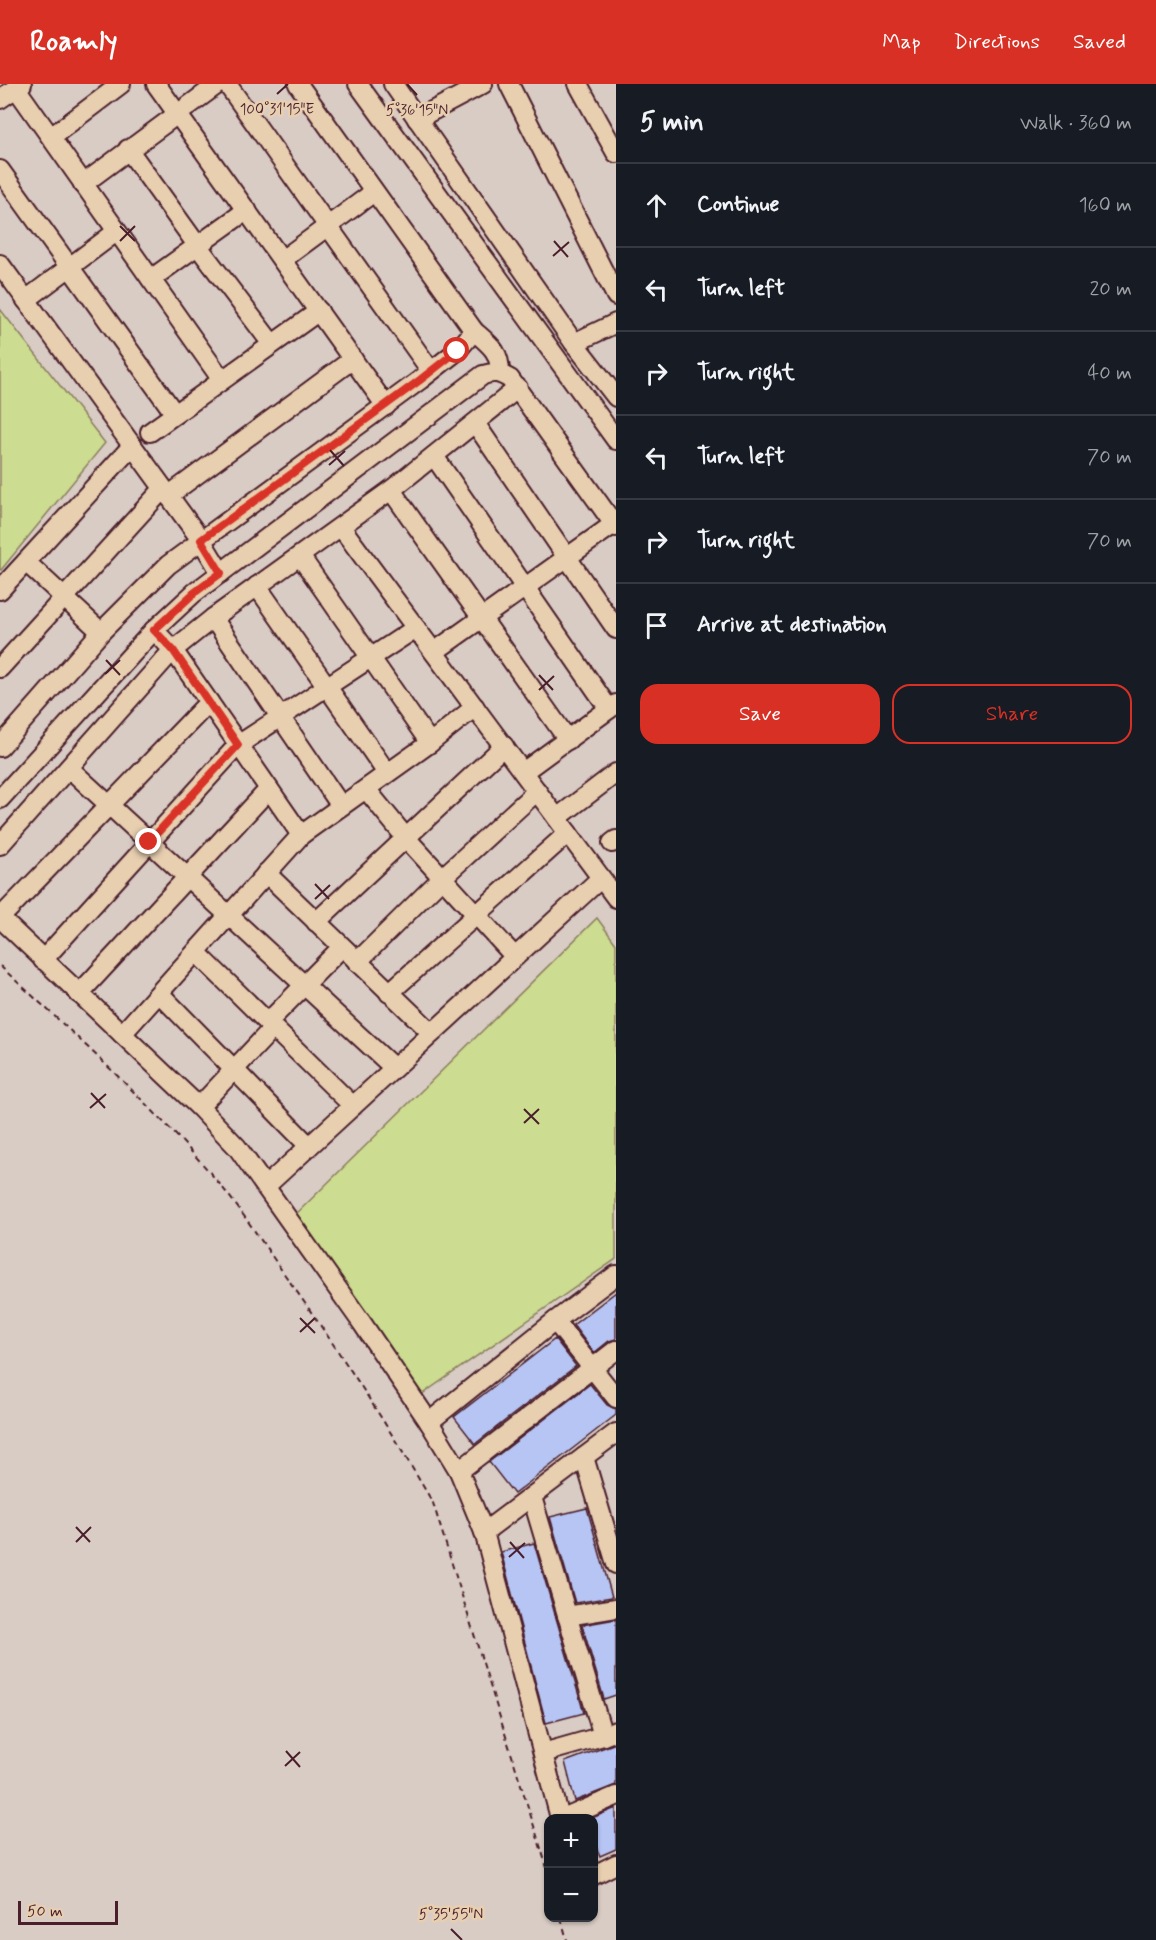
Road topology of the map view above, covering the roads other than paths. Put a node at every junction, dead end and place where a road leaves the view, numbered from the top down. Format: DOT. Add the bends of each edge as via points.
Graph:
graph roads {
  1 [pos="121,84"];
  2 [pos="156,84"];
  3 [pos="218,84"];
  4 [pos="227,84"];
  5 [pos="298,84"];
  6 [pos="358,84"];
  7 [pos="393,84"];
  8 [pos="483,84"];
  9 [pos="509,84"];
  10 [pos="578,84"];
  11 [pos="19,86"];
  12 [pos="0,99"];
  13 [pos="178,112"];
  14 [pos="417,118"];
  15 [pos="51,137"];
  16 [pos="128,149"];
  17 [pos="616,153"];
  18 [pos="0,170"];
  19 [pos="83,184"];
  20 [pos="374,192"];
  21 [pos="247,210"];
  22 [pos="329,225"];
  23 [pos="116,232"];
  24 [pos="197,245"];
  25 [pos="282,260"];
  26 [pos="0,264"];
  27 [pos="69,267"];
  28 [pos="151,279"];
  29 [pos="616,296"];
  30 [pos="26,300"];
  31 [pos="319,311"];
  32 [pos="616,323"];
  33 [pos="474,331"];
  34 [pos="574,343"];
  35 [pos="272,344"];
  36 [pos="353,359"];
  37 [pos="431,371"];
  38 [pos="500,373"];
  39 [pos="222,380"];
  40 [pos="518,388"];
  41 [pos="615,393"];
  42 [pos="386,406"];
  43 [pos="176,414"];
  44 [pos="475,423"];
  45 [pos="150,432"];
  46 [pos="616,440"];
  47 [pos="132,446"];
  48 [pos="434,456"];
  49 [pos="391,490"];
  50 [pos="166,492"];
  51 [pos="615,525"];
  52 [pos="341,527"];
  53 [pos="201,540"];
  54 [pos="300,556"];
  55 [pos="567,558"];
  56 [pos="26,562"];
  57 [pos="221,573"];
  58 [pos="257,586"];
  59 [pos="1,588"];
  60 [pos="525,588"];
  61 [pos="64,598"];
  62 [pos="213,618"];
  63 [pos="482,618"];
  64 [pos="416,628"];
  65 [pos="616,629"];
  66 [pos="154,630"];
  67 [pos="101,632"];
  68 [pos="173,650"];
  69 [pos="434,652"];
  70 [pos="371,657"];
  71 [pos="0,668"];
  72 [pos="326,686"];
  73 [pos="209,702"];
  74 [pos="475,707"];
  75 [pos="612,707"];
  76 [pos="280,717"];
  77 [pos="568,740"];
  78 [pos="2,741"];
  79 [pos="430,742"];
  80 [pos="238,745"];
  81 [pos="504,746"];
  82 [pos="69,768"];
  83 [pos="523,772"];
  84 [pos="387,773"];
  85 [pos="616,773"];
  86 [pos="269,789"];
  87 [pos="366,789"];
  88 [pos="537,791"];
  89 [pos="0,799"];
  90 [pos="109,805"];
  91 [pos="341,806"];
  92 [pos="562,826"];
  93 [pos="301,836"];
  94 [pos="406,837"];
  95 [pos="149,842"];
  96 [pos="0,845"];
  97 [pos="266,873"];
  98 [pos="443,876"];
  99 [pos="187,877"];
  100 [pos="601,878"];
  101 [pos="616,898"];
  102 [pos="477,914"];
  103 [pos="230,916"];
  104 [pos="0,918"];
  105 [pos="316,922"];
  106 [pos="342,947"];
  107 [pos="196,952"];
  108 [pos="515,957"];
  109 [pos="43,960"];
  110 [pos="357,962"];
  111 [pos="304,986"];
  112 [pos="389,993"];
  113 [pos="79,994"];
  114 [pos="160,994"];
  115 [pos="271,1025"];
  116 [pos="432,1033"];
  117 [pos="122,1034"];
  118 [pos="394,1068"];
  119 [pos="234,1070"];
  120 [pos="352,1106"];
  121 [pos="199,1107"];
  122 [pos="309,1146"];
  123 [pos="266,1186"];
  124 [pos="616,1275"];
  125 [pos="555,1321"];
  126 [pos="616,1350"];
  127 [pos="592,1368"];
  128 [pos="616,1398"];
  129 [pos="429,1422"];
  130 [pos="616,1433"];
  131 [pos="584,1457"];
  132 [pos="459,1471"];
  133 [pos="531,1497"];
  134 [pos="610,1516"];
  135 [pos="484,1532"];
  136 [pos="616,1564"];
  137 [pos="616,1608"];
  138 [pos="567,1616"];
  139 [pos="609,1734"];
  140 [pos="543,1753"];
  141 [pos="616,1796"];
  142 [pos="561,1814"];
  143 [pos="572,1814"];
  144 [pos="616,1864"];
  145 [pos="598,1873"];
  1 -- 15 [label="street"];
  2 -- 13 [label="street"];
  3 -- 13 [label="street"];
  4 -- 22 [label="street"];
  5 -- 20 [label="street"];
  6 -- 46 [label="street"];
  7 -- 14 [label="street"];
  8 -- 14 [label="street"];
  9 -- 29 [label="street"];
  10 -- 17 [label="street"];
  11 -- 12 [label="street"];
  11 -- 15 [label="street"];
  13 -- 16 [label="street"];
  13 -- 21 [label="street"];
  14 -- 34 [label="street"];
  15 -- 19 [label="street"];
  16 -- 19 [label="street"];
  16 -- 24 [label="street"];
  18 -- 27 [label="street"];
  19 -- 23 [label="street"];
  20 -- 22 [label="street"];
  20 -- 33 [label="street"];
  21 -- 24 [label="street"];
  21 -- 25 [label="street"];
  22 -- 25 [label="street"];
  22 -- 37 [label="street"];
  23 -- 27 [label="street"];
  23 -- 28 [label="street"];
  24 -- 28 [label="street"];
  24 -- 35 [label="street"];
  25 -- 31 [label="street"];
  26 -- 30 [label="street"];
  27 -- 30 [label="street"];
  27 -- 43 [label="street"];
  28 -- 39 [label="street"];
  30 -- 47 [label="street"];
  31 -- 35 [label="street"];
  31 -- 36 [label="street"];
  32 -- 34 [label="street"];
  33 -- 37 [label="street" via="457,351"];
  33 -- 38 [label="street" via="496,352"];
  34 -- 41 [label="street"];
  35 -- 39 [label="street"];
  36 -- 42 [label="street"];
  36 -- 50 [label="street"];
  37 -- 42 [label="street"];
  38 -- 40 [label="street"];
  38 -- 57 [label="street" via="491,372 466,387"];
  39 -- 43 [label="street"];
  40 -- 44 [label="street"];
  40 -- 51 [label="street"];
  42 -- 53 [label="street"];
  43 -- 45 [label="street"];
  44 -- 48 [label="street"];
  44 -- 55 [label="street"];
  47 -- 50 [label="street"];
  47 -- 56 [label="street"];
  48 -- 49 [label="street"];
  48 -- 60 [label="street"];
  49 -- 52 [label="street"];
  49 -- 63 [label="street"];
  50 -- 53 [label="street"];
  50 -- 61 [label="street"];
  51 -- 55 [label="street"];
  52 -- 54 [label="street"];
  52 -- 64 [label="street"];
  53 -- 57 [label="street"];
  53 -- 67 [label="street" via="168,565"];
  54 -- 58 [label="street"];
  54 -- 70 [label="street"];
  55 -- 60 [label="street"];
  55 -- 65 [label="street"];
  56 -- 59 [label="street"];
  56 -- 61 [label="street"];
  57 -- 66 [label="street"];
  58 -- 62 [label="street"];
  58 -- 72 [label="street"];
  60 -- 63 [label="street"];
  60 -- 75 [label="street"];
  61 -- 67 [label="street"];
  61 -- 71 [label="street"];
  62 -- 68 [label="street"];
  62 -- 76 [label="street"];
  63 -- 69 [label="street"];
  63 -- 77 [label="street"];
  64 -- 69 [label="street"];
  64 -- 70 [label="street"];
  66 -- 68 [label="street"];
  66 -- 89 [label="street"];
  67 -- 78 [label="street"];
  68 -- 73 [label="street"];
  68 -- 82 [label="street"];
  69 -- 74 [label="street"];
  70 -- 72 [label="street"];
  70 -- 79 [label="street"];
  72 -- 76 [label="street"];
  72 -- 84 [label="street"];
  73 -- 80 [label="street"];
  73 -- 90 [label="street"];
  74 -- 79 [label="street"];
  74 -- 81 [label="street"];
  75 -- 77 [label="street"];
  76 -- 80 [label="street"];
  76 -- 91 [label="street"];
  77 -- 83 [label="street"];
  79 -- 84 [label="street"];
  80 -- 86 [label="street"];
  80 -- 95 [label="street"];
  81 -- 83 [label="street"];
  81 -- 94 [label="street"];
  82 -- 90 [label="street"];
  82 -- 96 [label="street"];
  83 -- 88 [label="street"];
  84 -- 87 [label="street"];
  85 -- 92 [label="street"];
  86 -- 93 [label="street"];
  86 -- 99 [label="street"];
  87 -- 91 [label="street"];
  87 -- 94 [label="street"];
  88 -- 92 [label="street"];
  88 -- 98 [label="street"];
  90 -- 95 [label="street"];
  90 -- 104 [label="street"];
  91 -- 93 [label="street"];
  92 -- 100 [label="street"];
  92 -- 102 [label="street"];
  93 -- 97 [label="street"];
  94 -- 98 [label="street"];
  94 -- 105 [label="street"];
  95 -- 99 [label="street"];
  95 -- 109 [label="street"];
  97 -- 103 [label="street"];
  97 -- 105 [label="street"];
  98 -- 102 [label="street"];
  98 -- 110 [label="street"];
  99 -- 103 [label="street"];
  99 -- 113 [label="street"];
  100 -- 101 [label="street"];
  100 -- 108 [label="street"];
  102 -- 108 [label="street"];
  102 -- 112 [label="street"];
  103 -- 107 [label="street"];
  103 -- 111 [label="street"];
  104 -- 109 [label="street"];
  105 -- 106 [label="street"];
  106 -- 110 [label="street"];
  106 -- 111 [label="street"];
  107 -- 114 [label="street"];
  107 -- 115 [label="street"];
  108 -- 116 [label="street"];
  109 -- 113 [label="street"];
  110 -- 112 [label="street"];
  111 -- 115 [label="street"];
  111 -- 118 [label="street"];
  112 -- 116 [label="street"];
  113 -- 117 [label="street"];
  114 -- 117 [label="street"];
  114 -- 119 [label="street"];
  115 -- 119 [label="street"];
  115 -- 120 [label="street"];
  116 -- 118 [label="street"];
  117 -- 121 [label="street"];
  118 -- 120 [label="street"];
  119 -- 121 [label="street"];
  119 -- 122 [label="street"];
  120 -- 122 [label="street"];
  121 -- 123 [label="street" via="237,1147"];
  122 -- 123 [label="street"];
  123 -- 129 [label="street"];
  124 -- 125 [label="street"];
  125 -- 127 [label="street"];
  125 -- 129 [label="street"];
  126 -- 127 [label="street"];
  127 -- 128 [label="street"];
  127 -- 132 [label="street"];
  129 -- 132 [label="street"];
  130 -- 131 [label="street"];
  131 -- 133 [label="street"];
  131 -- 134 [label="street"];
  132 -- 135 [label="street"];
  133 -- 135 [label="street"];
  133 -- 138 [label="street"];
  134 -- 136 [label="street"];
  135 -- 140 [label="street"];
  137 -- 138 [label="street"];
  138 -- 139 [label="street"];
  139 -- 140 [label="street"];
  140 -- 142 [label="street"];
  141 -- 143 [label="street"];
  144 -- 145 [label="street"];
}
